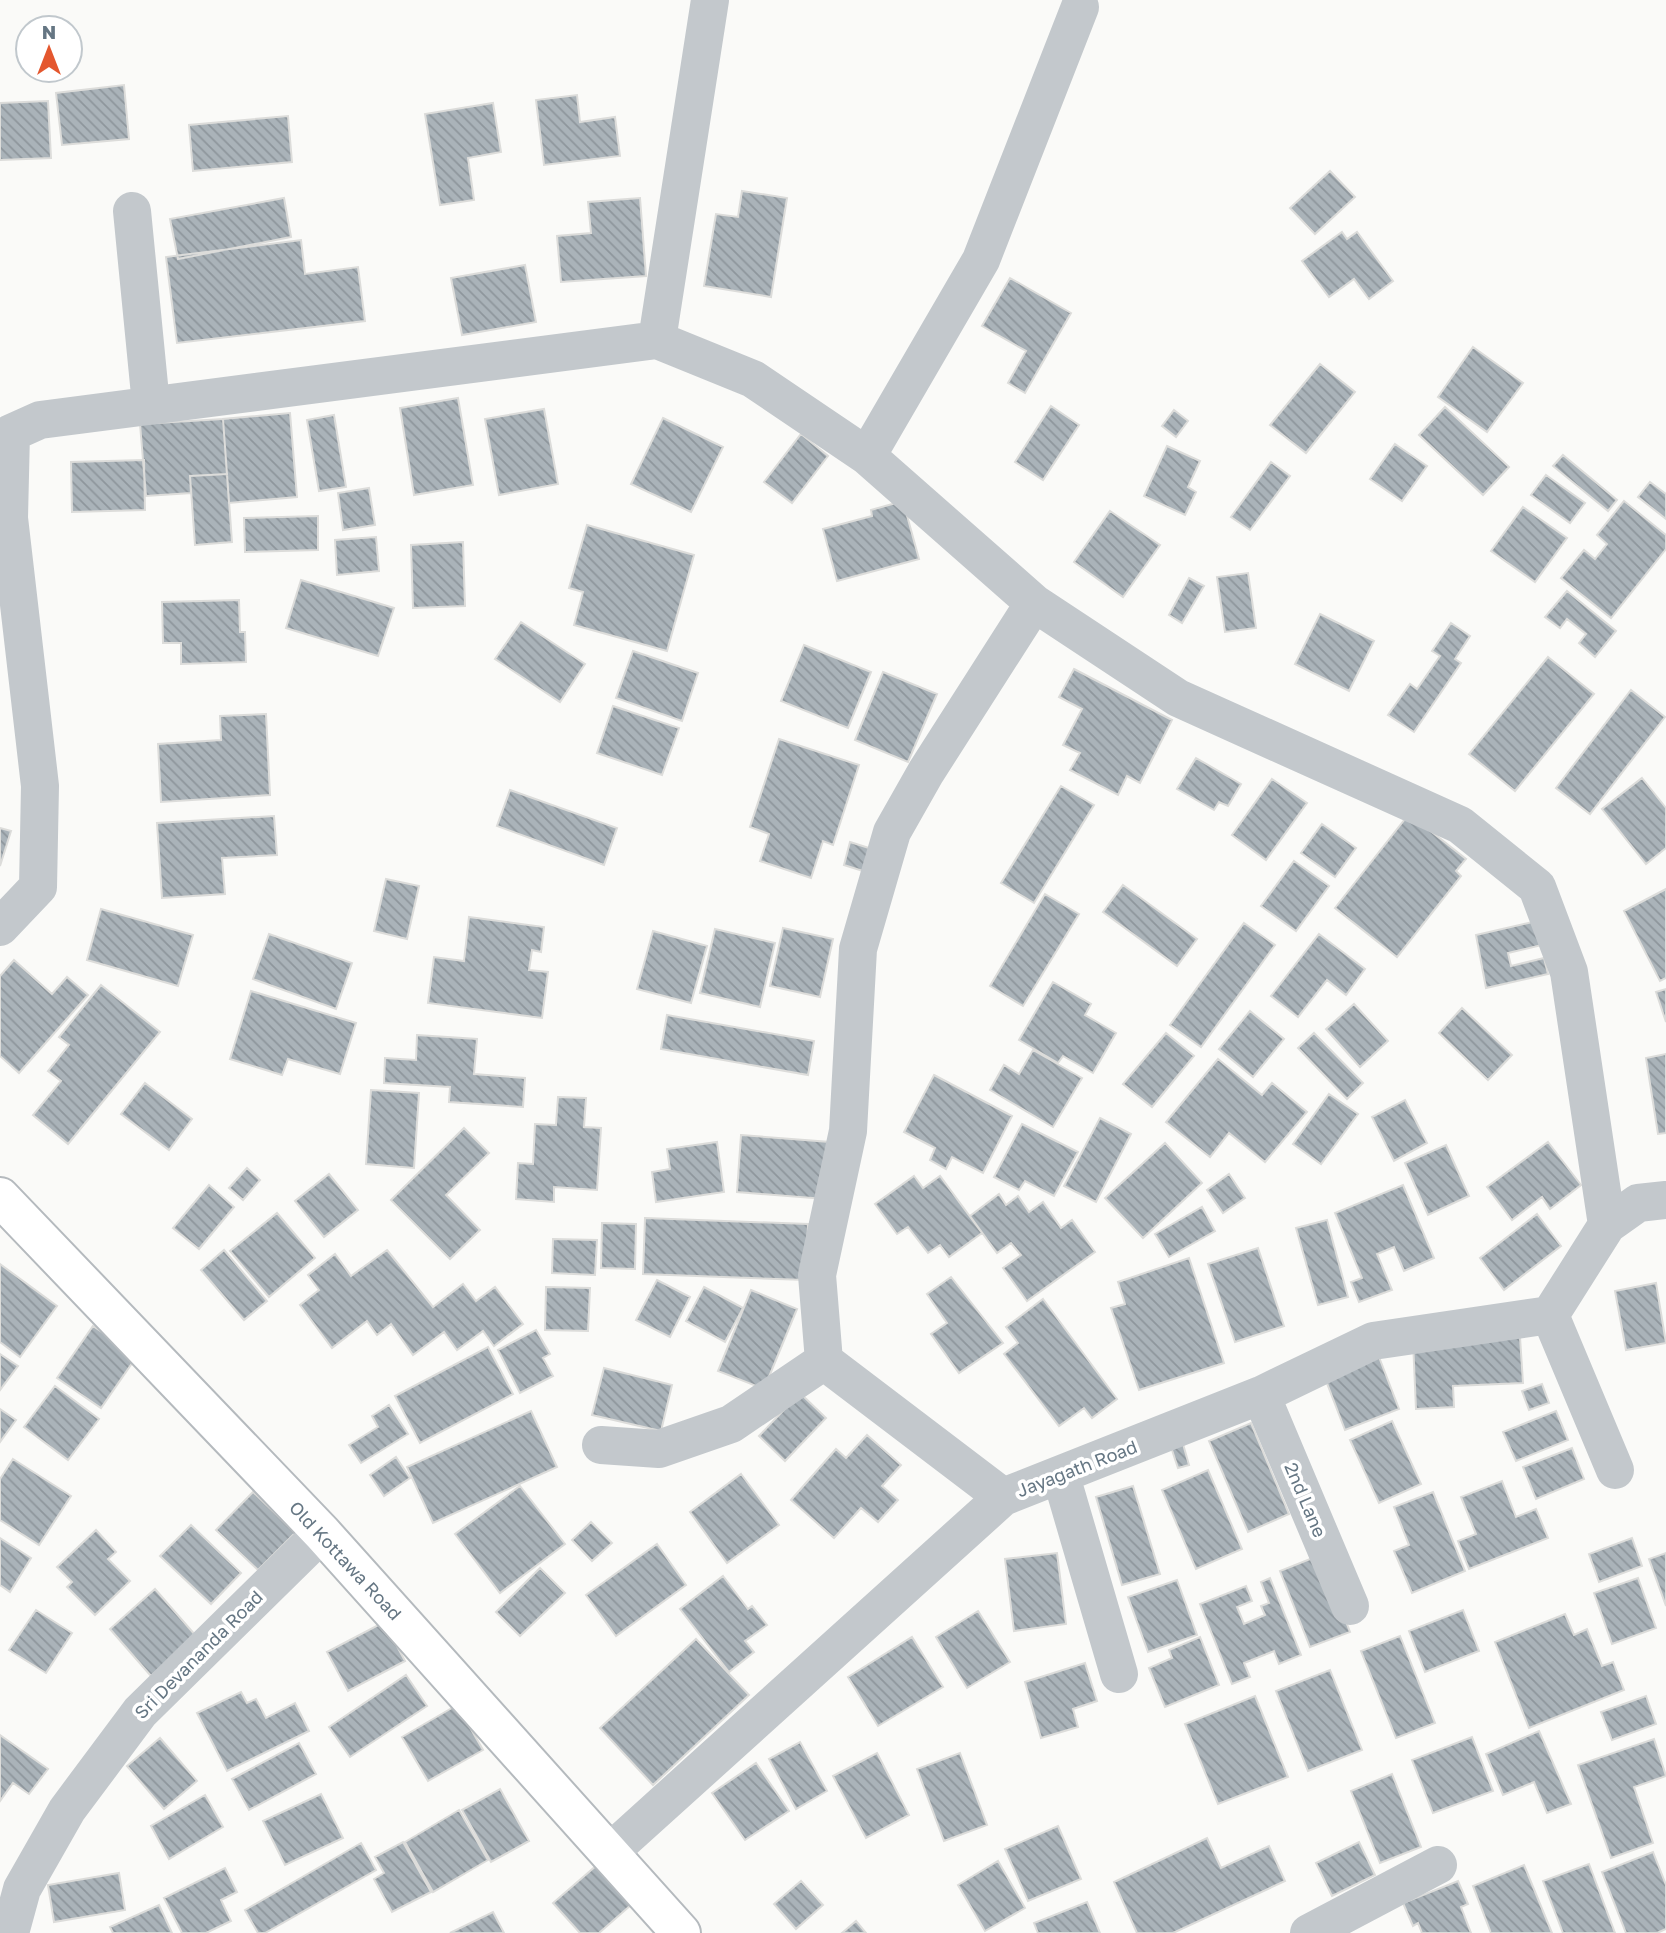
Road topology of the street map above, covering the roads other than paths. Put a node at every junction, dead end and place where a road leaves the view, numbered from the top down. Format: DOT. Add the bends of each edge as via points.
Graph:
graph roads {
  1 [pos="710,0"];
  2 [pos="1080,7"];
  3 [pos="132,211"];
  4 [pos="657,341"];
  5 [pos="151,405"];
  6 [pos="5,433"];
  7 [pos="867,456"];
  8 [pos="1034,603"];
  9 [pos="0,927"];
  10 [pos="0,1197"];
  11 [pos="1666,1200"];
  12 [pos="1607,1225"];
  13 [pos="1550,1315"];
  14 [pos="824,1361"];
  15 [pos="1261,1395"];
  16 [pos="601,1445"];
  17 [pos="1615,1470"];
  18 [pos="1061,1476"];
  19 [pos="1003,1497"];
  20 [pos="322,1533"];
  21 [pos="1350,1606"];
  22 [pos="1119,1675"];
  23 [pos="610,1852"];
  24 [pos="1438,1865"];
  25 [pos="9,1933"];
  26 [pos="681,1933"];
  27 [pos="1309,1933"];
  1 -- 4 [label="street"];
  2 -- 7 [label="street" via="981,260"];
  3 -- 5 [label="street"];
  4 -- 5 [label="street"];
  4 -- 7 [label="street" via="753,379"];
  5 -- 6 [label="street" via="40,420"];
  6 -- 9 [label="street" via="9,518 40,786 38,887"];
  7 -- 8 [label="street"];
  8 -- 12 [label="street" via="1178,698 1460,825 1537,887 1569,972"];
  8 -- 14 [label="street" via="891,832 858,949 848,1131 817,1275"];
  10 -- 20 [label="main road, Old Kottawa Road"];
  11 -- 12 [label="street" via="1638,1203"];
  12 -- 13 [label="street"];
  13 -- 15 [label="street, Jayagath Road" via="1373,1341"];
  13 -- 17 [label="street"];
  14 -- 16 [label="street" via="731,1424 659,1449"];
  14 -- 19 [label="street"];
  15 -- 18 [label="street, Jayagath Road"];
  15 -- 21 [label="street, 2nd Lane"];
  18 -- 19 [label="street, Jayagath Road"];
  18 -- 22 [label="street"];
  19 -- 23 [label="street, Jayagath Road"];
  20 -- 23 [label="main road, Old Kottawa Road"];
  20 -- 25 [label="street, Sri Devananda Road" via="140,1712 67,1810 22,1889"];
  23 -- 26 [label="main road, Old Kottawa Road"];
  24 -- 27 [label="street"];
}
